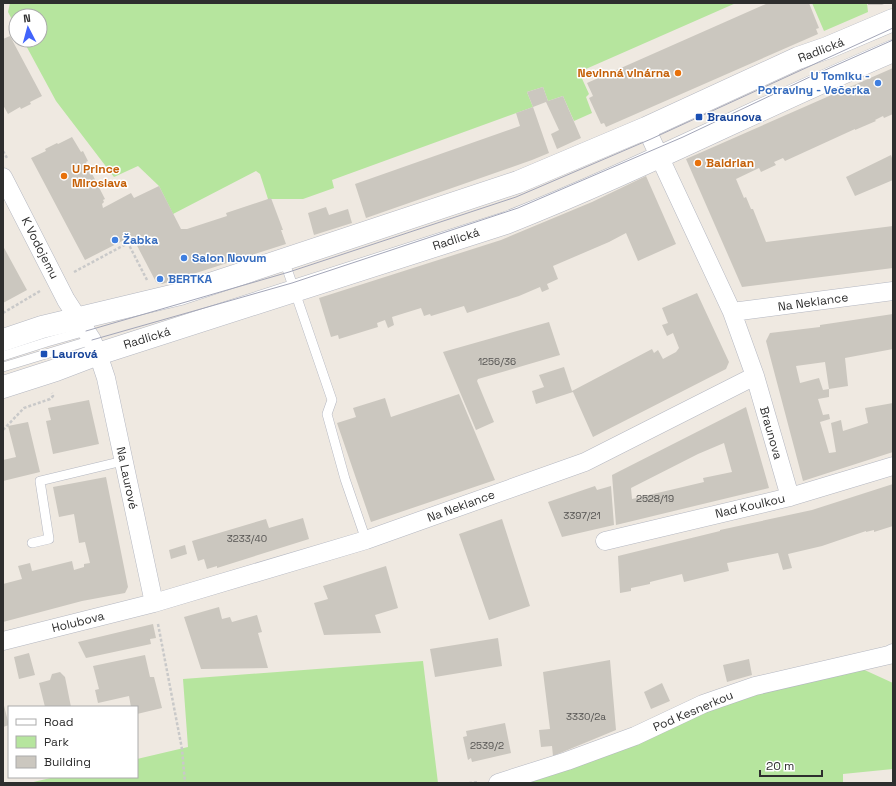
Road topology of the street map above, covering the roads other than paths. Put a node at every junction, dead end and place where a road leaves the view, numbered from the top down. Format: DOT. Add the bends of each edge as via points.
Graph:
graph roads {
  1 [pos="893,20"];
  2 [pos="893,50"];
  3 [pos="646,128"];
  4 [pos="659,158"];
  5 [pos="3,177"];
  6 [pos="284,260"];
  7 [pos="296,291"];
  8 [pos="893,291"];
  9 [pos="732,312"];
  10 [pos="89,336"];
  11 [pos="3,340"];
  12 [pos="3,356"];
  13 [pos="3,368"];
  14 [pos="755,376"];
  15 [pos="3,387"];
  16 [pos="123,461"];
  17 [pos="893,466"];
  18 [pos="790,497"];
  19 [pos="366,540"];
  20 [pos="605,541"];
  21 [pos="32,543"];
  22 [pos="154,603"];
  23 [pos="3,641"];
  24 [pos="892,657"];
  25 [pos="498,783"];
  1 -- 3 [label="main road, Radlická" via="798,58"];
  2 -- 4 [label="main road, Radlická"];
  3 -- 4 [label="street, Braunova"];
  3 -- 6 [label="main road, Radlická" via="518,182"];
  4 -- 7 [label="main road, Radlická" via="506,223"];
  4 -- 9 [label="street, Braunova"];
  5 -- 10 [label="street, K Vodojemu" via="66,300"];
  6 -- 7 [label="lane"];
  6 -- 10 [label="main road, Radlická" via="180,294"];
  7 -- 10 [label="main road, Radlická"];
  7 -- 19 [label="lane" via="332,400 327,414"];
  8 -- 9 [label="street, Na Neklance"];
  9 -- 14 [label="street, Braunova"];
  10 -- 11 [label="main road, Radlická" via="42,327"];
  10 -- 12 [label="lane" via="47,342"];
  10 -- 13 [label="lane"];
  10 -- 15 [label="main road, Radlická" via="56,370"];
  10 -- 16 [label="street, Na Laurové" via="106,378"];
  14 -- 18 [label="street, Braunova"];
  14 -- 19 [label="street, Na Neklance" via="585,462"];
  16 -- 21 [label="lane" via="40,481 49,539"];
  16 -- 22 [label="street, Na Laurové"];
  17 -- 18 [label="street, Nad Koulkou"];
  18 -- 20 [label="street, Nad Koulkou"];
  19 -- 22 [label="street, Na Neklance"];
  22 -- 23 [label="street, Holubova"];
  24 -- 25 [label="street, Pod Kesnerkou" via="755,686 703,704 634,736 568,761"];
}
